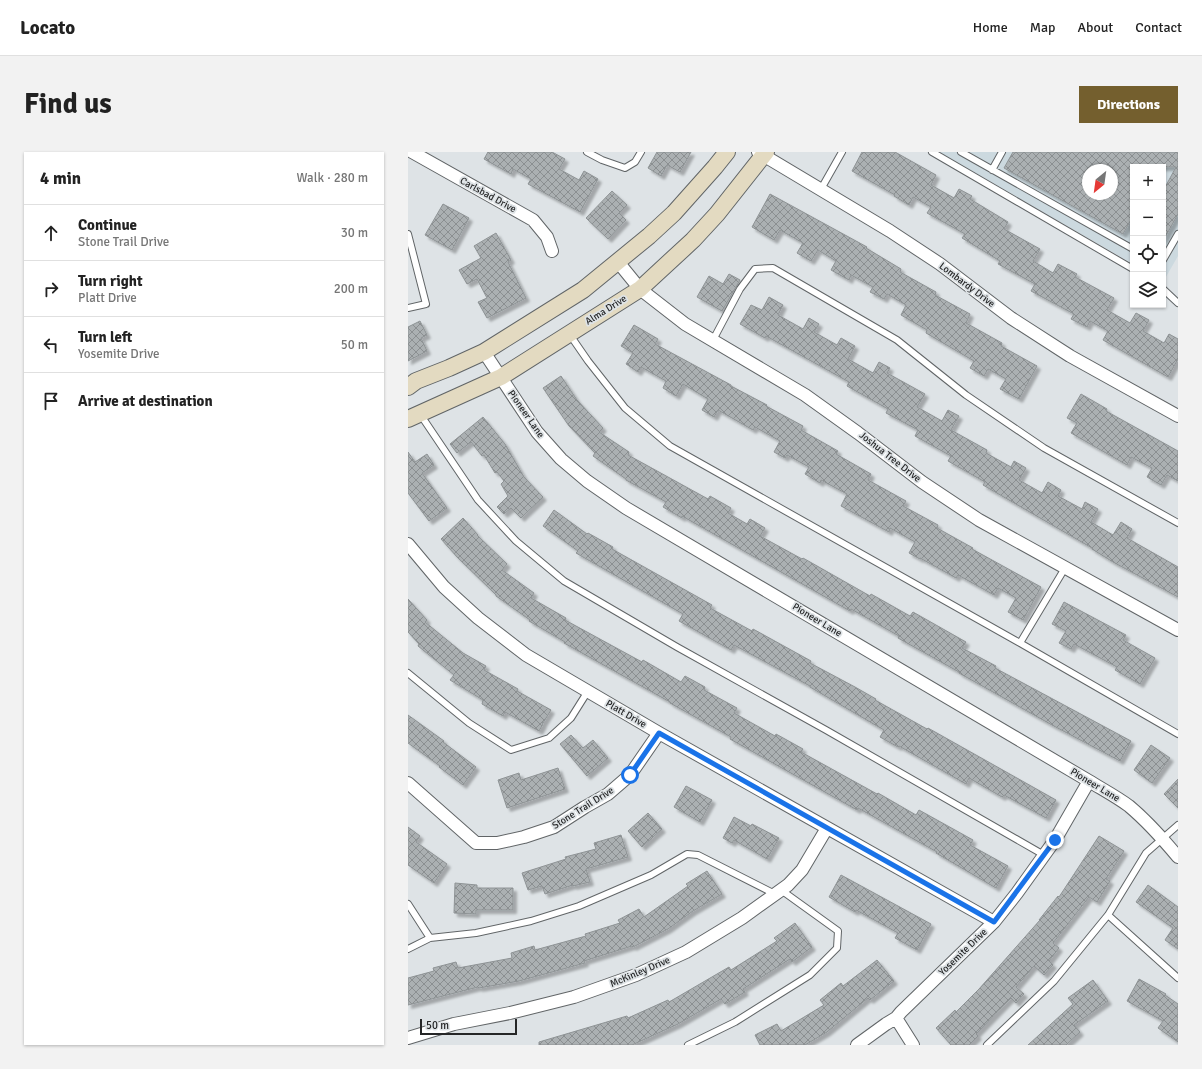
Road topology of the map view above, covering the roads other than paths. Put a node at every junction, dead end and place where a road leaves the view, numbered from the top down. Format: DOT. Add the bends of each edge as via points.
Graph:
graph roads {
  1 [pos="412,152"];
  2 [pos="587,152"];
  3 [pos="641,152"];
  4 [pos="727,152"];
  5 [pos="842,152"];
  6 [pos="932,152"];
  7 [pos="961,152"];
  8 [pos="1002,152"];
  9 [pos="763,153"];
  10 [pos="992,170"];
  11 [pos="821,189"];
  12 [pos="408,234"];
  13 [pos="1178,234"];
  14 [pos="1130,246"];
  15 [pos="552,251"];
  16 [pos="1166,255"];
  17 [pos="618,262"];
  18 [pos="1130,267"];
  19 [pos="640,289"];
  20 [pos="1166,292"];
  21 [pos="1178,303"];
  22 [pos="408,308"];
  23 [pos="569,334"];
  24 [pos="713,340"];
  25 [pos="484,352"];
  26 [pos="501,377"];
  27 [pos="408,386"];
  28 [pos="414,416"];
  29 [pos="1178,416"];
  30 [pos="1178,523"];
  31 [pos="408,544"];
  32 [pos="1065,568"];
  33 [pos="1178,630"];
  34 [pos="1020,643"];
  35 [pos="408,674"];
  36 [pos="588,691"];
  37 [pos="659,733"];
  38 [pos="1178,734"];
  39 [pos="1090,781"];
  40 [pos="408,783"];
  41 [pos="1178,825"];
  42 [pos="827,828"];
  43 [pos="1162,838"];
  44 [pos="1044,855"];
  45 [pos="1178,857"];
  46 [pos="778,892"];
  47 [pos="408,904"];
  48 [pos="1108,916"];
  49 [pos="994,922"];
  50 [pos="430,938"];
  51 [pos="408,949"];
  52 [pos="1178,978"];
  53 [pos="896,1018"];
  54 [pos="408,1038"];
  55 [pos="688,1045"];
  56 [pos="857,1045"];
  57 [pos="913,1045"];
  58 [pos="987,1045"];
  1 -- 15 [label="street, Carlsbad Drive" via="533,220 547,237"];
  2 -- 3 [label="lane" via="625,168 635,162"];
  4 -- 17 [label="main road" via="674,213"];
  5 -- 11 [label="lane"];
  6 -- 18 [label="lane"];
  7 -- 10 [label="lane"];
  8 -- 10 [label="lane"];
  9 -- 11 [label="street, Lombardy Drive"];
  9 -- 19 [label="main road, Alma Drive" via="717,214 671,262"];
  10 -- 14 [label="lane"];
  11 -- 29 [label="street, Lombardy Drive" via="890,230 1011,318 1070,356"];
  12 -- 22 [label="lane" via="426,304"];
  13 -- 16 [label="lane"];
  17 -- 19 [label="street, Joshua Tree Drive"];
  17 -- 25 [label="main road" via="583,290"];
  19 -- 23 [label="main road, Alma Drive"];
  19 -- 24 [label="street, Joshua Tree Drive" via="685,324"];
  20 -- 21 [label="lane"];
  23 -- 26 [label="main road, Alma Drive"];
  23 -- 34 [label="lane" via="625,408 670,446"];
  24 -- 30 [label="lane" via="740,288 755,269 773,268 897,340 966,395 1044,448"];
  24 -- 32 [label="street, Joshua Tree Drive" via="805,395 922,482 979,520"];
  25 -- 26 [label="street, Pioneer Lane"];
  25 -- 27 [label="main road"];
  26 -- 28 [label="main road, Alma Drive"];
  26 -- 39 [label="street, Pioneer Lane" via="537,432 562,459 613,499"];
  28 -- 44 [label="lane" via="478,500 516,541 564,581"];
  31 -- 36 [label="street, Platt Drive" via="444,587 478,618 526,655"];
  32 -- 33 [label="street, Joshua Tree Drive"];
  32 -- 34 [label="lane"];
  34 -- 38 [label="lane"];
  35 -- 36 [label="lane" via="470,723 511,750 549,738 571,718"];
  36 -- 37 [label="street, Platt Drive"];
  37 -- 40 [label="street, Stone Trail Drive" via="630,775 608,794 554,827 497,843 476,843"];
  37 -- 42 [label="street, Platt Drive"];
  39 -- 43 [label="street, Pioneer Lane" via="1128,805"];
  39 -- 44 [label="street, Yosemite Drive"];
  41 -- 43 [label="lane"];
  42 -- 46 [label="street, McKinley Drive" via="802,870"];
  42 -- 49 [label="street, Platt Drive"];
  43 -- 45 [label="street, Pioneer Lane"];
  43 -- 48 [label="lane" via="1146,853"];
  44 -- 49 [label="street, Yosemite Drive"];
  46 -- 50 [label="lane" via="698,855 687,854 651,875 579,906 531,921 476,933"];
  46 -- 54 [label="street, McKinley Drive" via="742,918 686,952 636,975 574,997 454,1024"];
  46 -- 55 [label="lane" via="838,932 837,948 810,975 735,1022"];
  47 -- 50 [label="lane"];
  48 -- 52 [label="lane"];
  48 -- 58 [label="lane" via="1054,980"];
  49 -- 53 [label="street, Yosemite Drive"];
  50 -- 51 [label="lane"];
  53 -- 56 [label="street, Yosemite Drive"];
  53 -- 57 [label="street"];
}
